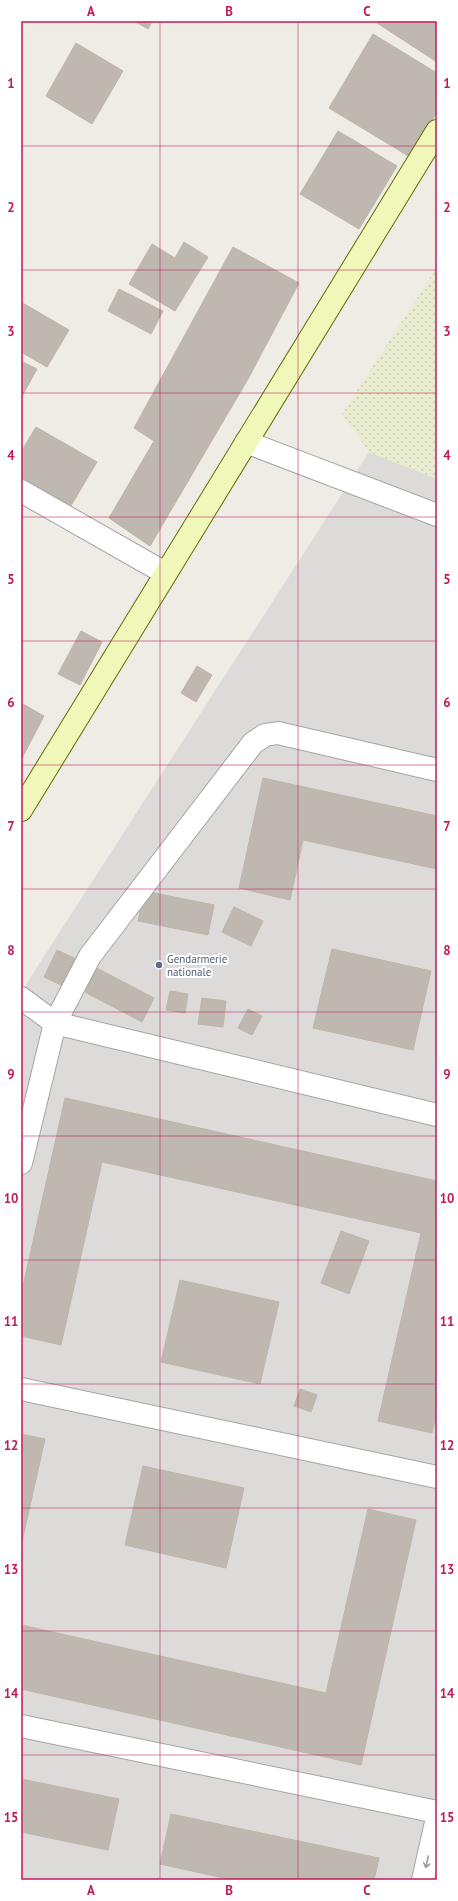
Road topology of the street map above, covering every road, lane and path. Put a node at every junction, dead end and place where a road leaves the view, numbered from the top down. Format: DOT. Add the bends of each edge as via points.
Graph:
graph roads {
  1 [pos="437,131"];
  2 [pos="246,442"];
  3 [pos="21,491"];
  4 [pos="437,515"];
  5 [pos="165,573"];
  6 [pos="437,770"];
  7 [pos="21,810"];
  8 [pos="21,998"];
  9 [pos="55,1023"];
  10 [pos="437,1115"];
  11 [pos="21,1163"];
  12 [pos="21,1389"];
  13 [pos="437,1477"];
  14 [pos="21,1726"];
  15 [pos="437,1812"];
  16 [pos="437,1818"];
  17 [pos="422,1880"];
  1 -- 2 [label="main road"];
  2 -- 4 [label="street"];
  2 -- 5 [label="main road"];
  3 -- 5 [label="street"];
  5 -- 7 [label="main road"];
  6 -- 9 [label="street" via="278,733 259,738 90,956"];
  8 -- 9 [label="street"];
  9 -- 10 [label="street"];
  9 -- 11 [label="street"];
  12 -- 13 [label="street"];
  14 -- 15 [label="street"];
  16 -- 17 [label="street, one-way"];
}
